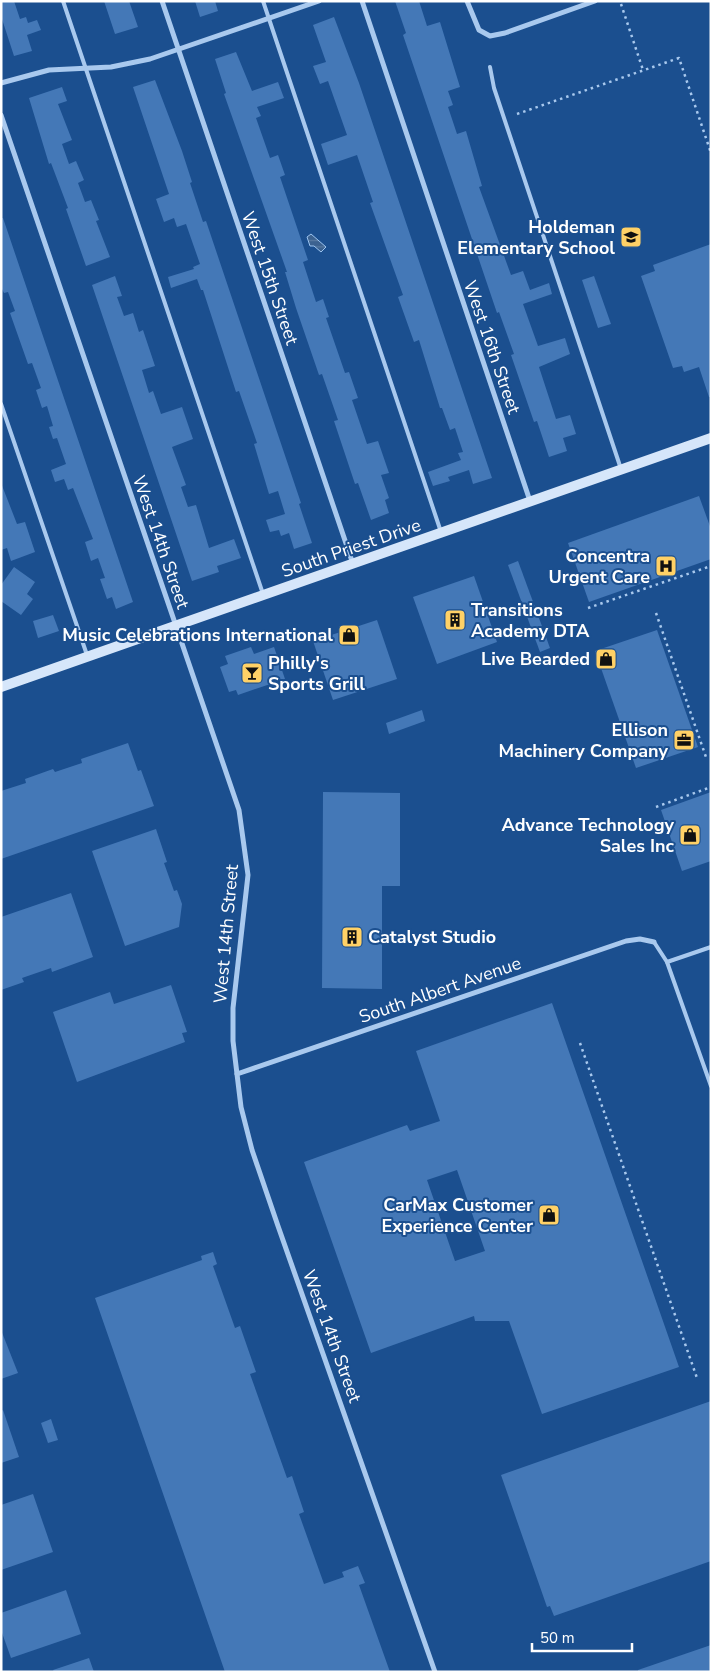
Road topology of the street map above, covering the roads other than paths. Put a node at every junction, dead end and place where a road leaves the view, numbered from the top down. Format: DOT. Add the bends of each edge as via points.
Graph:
graph roads {
  1 [pos="63,1"];
  2 [pos="162,1"];
  3 [pos="263,1"];
  4 [pos="319,1"];
  5 [pos="362,1"];
  6 [pos="467,1"];
  7 [pos="595,1"];
  8 [pos="269,18"];
  9 [pos="179,49"];
  10 [pos="490,67"];
  11 [pos="85,68"];
  12 [pos="1,83"];
  13 [pos="1,115"];
  14 [pos="1,404"];
  15 [pos="711,438"];
  16 [pos="621,470"];
  17 [pos="530,502"];
  18 [pos="441,533"];
  19 [pos="353,564"];
  20 [pos="263,596"];
  21 [pos="175,626"];
  22 [pos="87,657"];
  23 [pos="1,687"];
  24 [pos="654,942"];
  25 [pos="711,947"];
  26 [pos="667,962"];
  27 [pos="236,1074"];
  28 [pos="711,1086"];
  29 [pos="435,1672"];
  1 -- 11 [label="lane"];
  2 -- 9 [label="street, West 15th Street"];
  3 -- 8 [label="lane"];
  4 -- 8 [label="street"];
  5 -- 17 [label="street, West 16th Street"];
  6 -- 7 [label="street" via="475,23 490,36"];
  8 -- 9 [label="street"];
  8 -- 18 [label="lane"];
  9 -- 11 [label="street" via="124,65"];
  9 -- 19 [label="street, West 15th Street"];
  10 -- 16 [label="lane" via="494,88"];
  11 -- 12 [label="street" via="42,71"];
  11 -- 20 [label="lane"];
  13 -- 21 [label="street, West 14th Street"];
  14 -- 22 [label="lane"];
  15 -- 16 [label="main road, South Priest Drive"];
  16 -- 17 [label="main road, South Priest Drive"];
  17 -- 18 [label="main road, South Priest Drive"];
  18 -- 19 [label="main road, South Priest Drive"];
  19 -- 20 [label="main road, South Priest Drive"];
  20 -- 21 [label="main road, South Priest Drive"];
  21 -- 22 [label="main road, South Priest Drive"];
  21 -- 27 [label="street, West 14th Street" via="227,771 243,828 248,875 233,1008"];
  22 -- 23 [label="main road, South Priest Drive"];
  24 -- 26 [label="lane"];
  24 -- 27 [label="street, South Albert Avenue" via="626,941"];
  25 -- 26 [label="lane"];
  26 -- 28 [label="lane"];
  27 -- 29 [label="street, West 14th Street" via="252,1150"];
}
